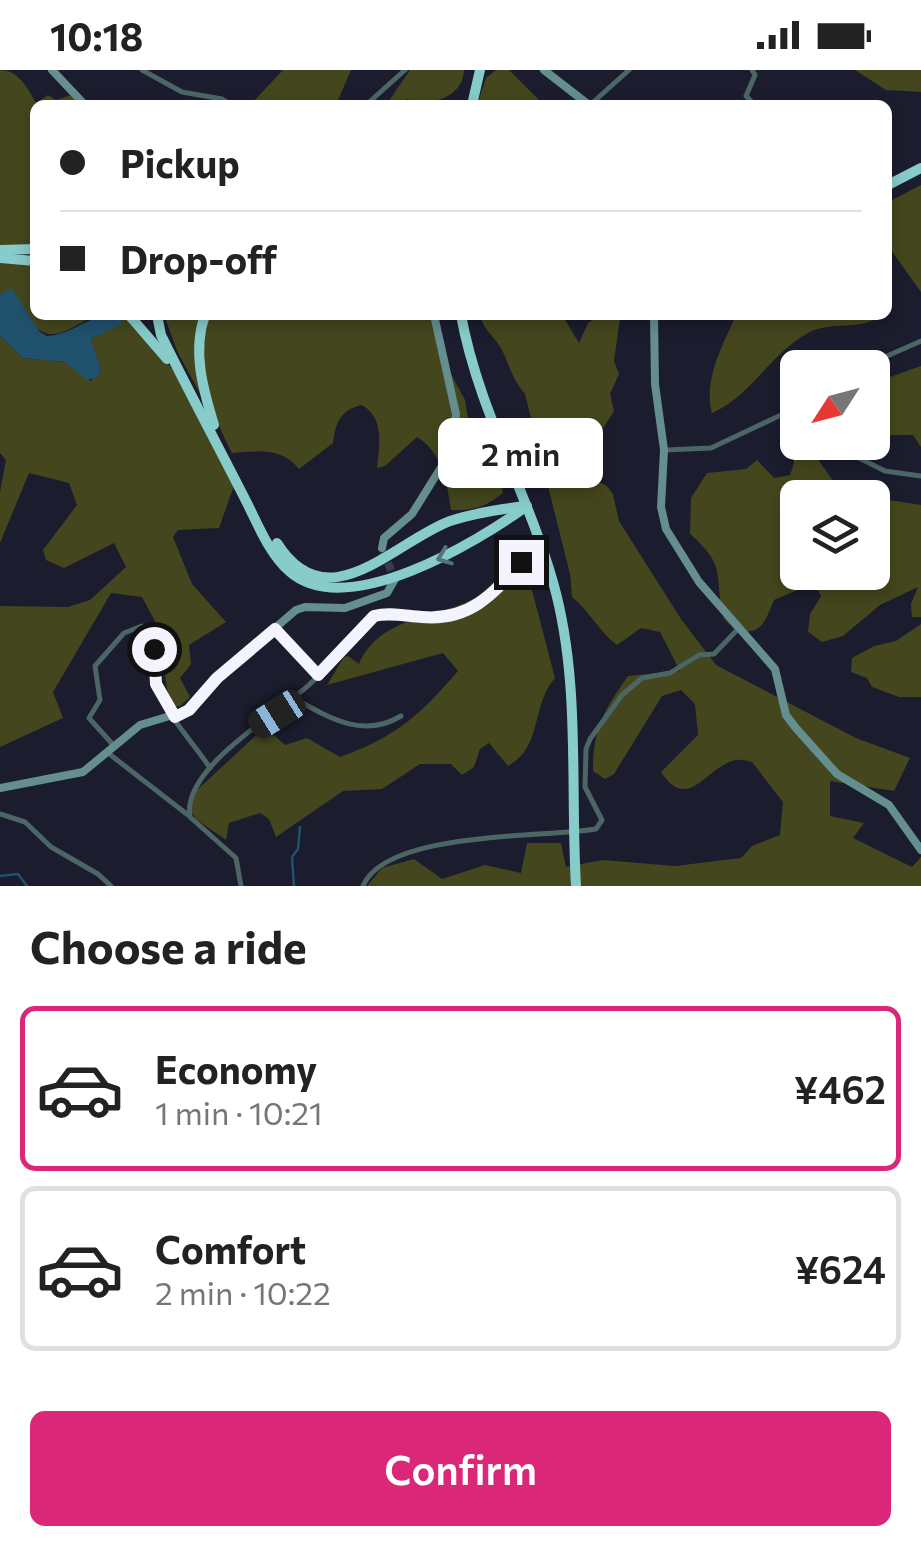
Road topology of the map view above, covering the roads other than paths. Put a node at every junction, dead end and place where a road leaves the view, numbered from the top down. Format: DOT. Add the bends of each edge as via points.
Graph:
graph roads {
  1 [pos="52,70"];
  2 [pos="142,70"];
  3 [pos="405,70"];
  4 [pos="480,70"];
  5 [pos="544,70"];
  6 [pos="629,70"];
  7 [pos="752,70"];
  8 [pos="80,100"];
  9 [pos="225,100"];
  10 [pos="372,100"];
  11 [pos="473,100"];
  12 [pos="583,100"];
  13 [pos="595,100"];
  14 [pos="750,100"];
  15 [pos="921,168"];
  16 [pos="892,183"];
  17 [pos="0,255"];
  18 [pos="30,255"];
  19 [pos="133,320"];
  20 [pos="160,320"];
  21 [pos="162,320"];
  22 [pos="204,320"];
  23 [pos="435,320"];
  24 [pos="462,320"];
  25 [pos="654,320"];
  26 [pos="921,342"];
  27 [pos="890,355"];
  28 [pos="181,375"];
  29 [pos="780,416"];
  30 [pos="214,425"];
  31 [pos="664,450"];
  32 [pos="863,460"];
  33 [pos="921,476"];
  34 [pos="526,506"];
  35 [pos="382,548"];
  36 [pos="521,562"];
  37 [pos="395,579"];
  38 [pos="275,629"];
  39 [pos="738,630"];
  40 [pos="318,675"];
  41 [pos="294,698"];
  42 [pos="174,716"];
  43 [pos="401,716"];
  44 [pos="111,750"];
  45 [pos="210,768"];
  46 [pos="0,788"];
  47 [pos="0,814"];
  48 [pos="190,817"];
  49 [pos="573,834"];
  50 [pos="921,850"];
  51 [pos="111,886"];
  52 [pos="241,886"];
  53 [pos="363,886"];
  54 [pos="576,886"];
  1 -- 8 [label="street"];
  2 -- 9 [label="street" via="182,92"];
  3 -- 10 [label="street"];
  4 -- 11 [label="highway"];
  5 -- 12 [label="street"];
  6 -- 13 [label="street"];
  7 -- 14 [label="street"];
  15 -- 16 [label="highway"];
  17 -- 18 [label="highway"];
  19 -- 28 [label="highway"];
  20 -- 28 [label="highway" via="160,335"];
  21 -- 30 [label="highway"];
  22 -- 30 [label="highway" via="200,362"];
  23 -- 35 [label="street" via="456,414 454,437 412,514 384,538"];
  24 -- 34 [label="highway" via="485,406"];
  25 -- 31 [label="street"];
  26 -- 27 [label="street"];
  34 -- 28 [label="highway, one-way" via="442,558 341,589 311,584 286,570 274,552"];
  29 -- 31 [label="street" via="711,448"];
  30 -- 34 [label="highway" via="282,553 320,577 364,570 451,521"];
  31 -- 39 [label="street" via="666,530"];
  32 -- 33 [label="street"];
  34 -- 49 [label="highway" via="564,630"];
  36 -- 40 [label="street" via="467,613 374,616"];
  37 -- 38 [label="street" via="386,593 345,608 305,606"];
  38 -- 40 [label="street"];
  38 -- 42 [label="street" via="189,710"];
  39 -- 49 [label="street" via="714,654 670,674 642,678 622,695 586,749 587,797 602,820 596,829"];
  39 -- 50 [label="street" via="775,669 795,727 837,774 889,805"];
  40 -- 41 [label="street"];
  41 -- 43 [label="street" via="329,719 363,728"];
  41 -- 45 [label="street"];
  42 -- 44 [label="street" via="140,725"];
  42 -- 44 [label="street" via="156,684 150,634 142,626 128,630 95,666 100,700 89,718"];
  42 -- 45 [label="street"];
  44 -- 46 [label="street" via="83,772"];
  44 -- 48 [label="street"];
  45 -- 48 [label="street" via="189,800"];
  47 -- 51 [label="street" via="29,824 51,847"];
  48 -- 52 [label="street" via="236,858"];
  49 -- 53 [label="street" via="426,847 379,864"];
  49 -- 54 [label="highway"];
}
